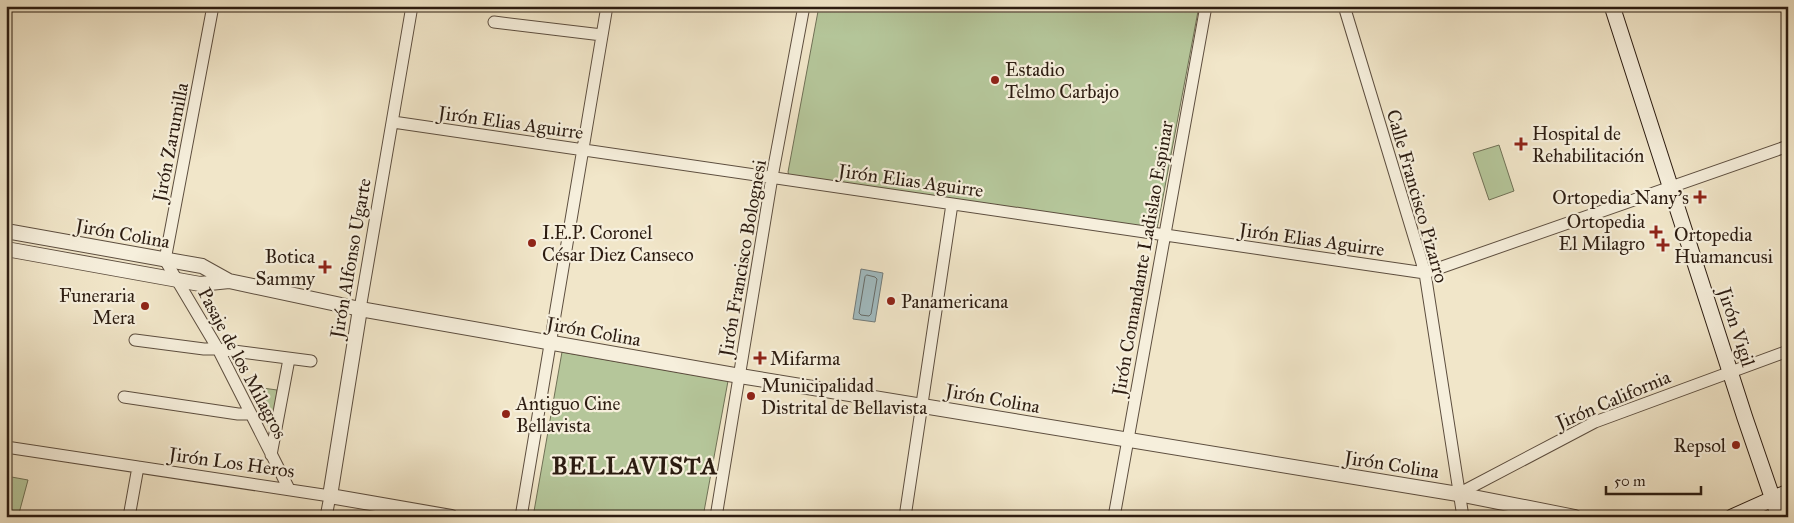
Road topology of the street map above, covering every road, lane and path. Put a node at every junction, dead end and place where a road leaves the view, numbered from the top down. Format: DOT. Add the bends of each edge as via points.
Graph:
graph roads {
  1 [pos="213,6"];
  2 [pos="412,6"];
  3 [pos="607,6"];
  4 [pos="804,6"];
  5 [pos="1206,6"];
  6 [pos="1344,6"];
  7 [pos="1612,6"];
  8 [pos="494,22"];
  9 [pos="602,35"];
  10 [pos="393,122"];
  11 [pos="1788,146"];
  12 [pos="582,150"];
  13 [pos="772,178"];
  14 [pos="1671,187"];
  15 [pos="952,204"];
  16 [pos="6,231"];
  17 [pos="1164,234"];
  18 [pos="80,244"];
  19 [pos="6,250"];
  20 [pos="165,260"];
  21 [pos="78,262"];
  22 [pos="1425,273"];
  23 [pos="179,280"];
  24 [pos="229,281"];
  25 [pos="360,309"];
  26 [pos="134,340"];
  27 [pos="550,342"];
  28 [pos="218,349"];
  29 [pos="1788,351"];
  30 [pos="288,358"];
  31 [pos="311,361"];
  32 [pos="1731,371"];
  33 [pos="740,376"];
  34 [pos="124,397"];
  35 [pos="922,405"];
  36 [pos="250,414"];
  37 [pos="1127,440"];
  38 [pos="6,447"];
  39 [pos="271,454"];
  40 [pos="138,467"];
  41 [pos="289,489"];
  42 [pos="1788,492"];
  43 [pos="1458,494"];
  44 [pos="330,496"];
  45 [pos="1773,498"];
  46 [pos="129,517"];
  47 [pos="326,517"];
  48 [pos="451,517"];
  49 [pos="521,517"];
  50 [pos="716,517"];
  51 [pos="905,517"];
  52 [pos="1114,517"];
  53 [pos="1463,517"];
  54 [pos="1574,517"];
  55 [pos="1732,517"];
  56 [pos="1779,517"];
  1 -- 20 [label="street, Jirón Zarumilla"];
  2 -- 10 [label="street, Jirón Alfonso Ugarte"];
  3 -- 9 [label="street"];
  4 -- 13 [label="street, Jirón Francisco Bolognesi"];
  5 -- 17 [label="street, Jirón Comandante Ladislao Espinar"];
  6 -- 22 [label="street, Calle Francisco Pizarro"];
  7 -- 14 [label="main road, Jirón Vigil"];
  8 -- 9 [label="street"];
  9 -- 12 [label="street"];
  10 -- 12 [label="street, Jirón Elias Aguirre"];
  10 -- 25 [label="street, Jirón Alfonso Ugarte"];
  11 -- 14 [label="street"];
  12 -- 13 [label="street, Jirón Elias Aguirre"];
  12 -- 27 [label="street"];
  13 -- 15 [label="street, Jirón Elias Aguirre"];
  13 -- 33 [label="street, Jirón Francisco Bolognesi"];
  14 -- 22 [label="street"];
  14 -- 32 [label="main road, Jirón Vigil"];
  15 -- 17 [label="street, Jirón Elias Aguirre"];
  15 -- 35 [label="street"];
  16 -- 18 [label="street, Jirón Colina"];
  17 -- 22 [label="street, Jirón Elias Aguirre"];
  17 -- 37 [label="street, Jirón Comandante Ladislao Espinar"];
  18 -- 20 [label="street, Jirón Colina"];
  18 -- 21 [label="street"];
  19 -- 21 [label="street, Jirón Colina"];
  20 -- 23 [label="street"];
  20 -- 24 [label="street, Jirón Colina" via="202,266"];
  21 -- 23 [label="street, Jirón Colina"];
  22 -- 43 [label="street, Calle Francisco Pizarro"];
  23 -- 24 [label="street, Jirón Colina" via="200,284"];
  23 -- 28 [label="street, Pasaje de los Milagros"];
  24 -- 25 [label="street, Jirón Colina"];
  25 -- 27 [label="street, Jirón Colina"];
  25 -- 44 [label="street, Jirón Alfonso Ugarte"];
  26 -- 28 [label="street"];
  27 -- 33 [label="street, Jirón Colina"];
  27 -- 49 [label="street"];
  28 -- 30 [label="street"];
  28 -- 36 [label="street, Pasaje de los Milagros"];
  29 -- 32 [label="street, Jirón California"];
  30 -- 31 [label="street"];
  30 -- 39 [label="street"];
  32 -- 43 [label="street, Jirón California" via="1595,422"];
  32 -- 45 [label="main road, Jirón Vigil"];
  33 -- 35 [label="street, Jirón Colina"];
  33 -- 50 [label="street, Jirón Francisco Bolognesi"];
  34 -- 36 [label="street"];
  35 -- 37 [label="street, Jirón Colina"];
  35 -- 51 [label="street"];
  36 -- 39 [label="street, Pasaje de los Milagros"];
  37 -- 43 [label="street, Jirón Colina"];
  37 -- 52 [label="street, Jirón Comandante Ladislao Espinar"];
  38 -- 40 [label="street, Jirón Los Heros"];
  39 -- 41 [label="street, Pasaje de los Milagros"];
  40 -- 41 [label="street, Jirón Los Heros"];
  40 -- 46 [label="street"];
  41 -- 44 [label="street, Jirón Los Heros"];
  42 -- 45 [label="main road"];
  43 -- 53 [label="street, Calle Francisco Pizarro"];
  43 -- 54 [label="street, Jirón Colina"];
  44 -- 47 [label="street, Jirón Alfonso Ugarte"];
  44 -- 48 [label="street, Jirón Los Heros"];
  45 -- 55 [label="main road"];
  45 -- 56 [label="main road, Jirón Vigil"];
}
